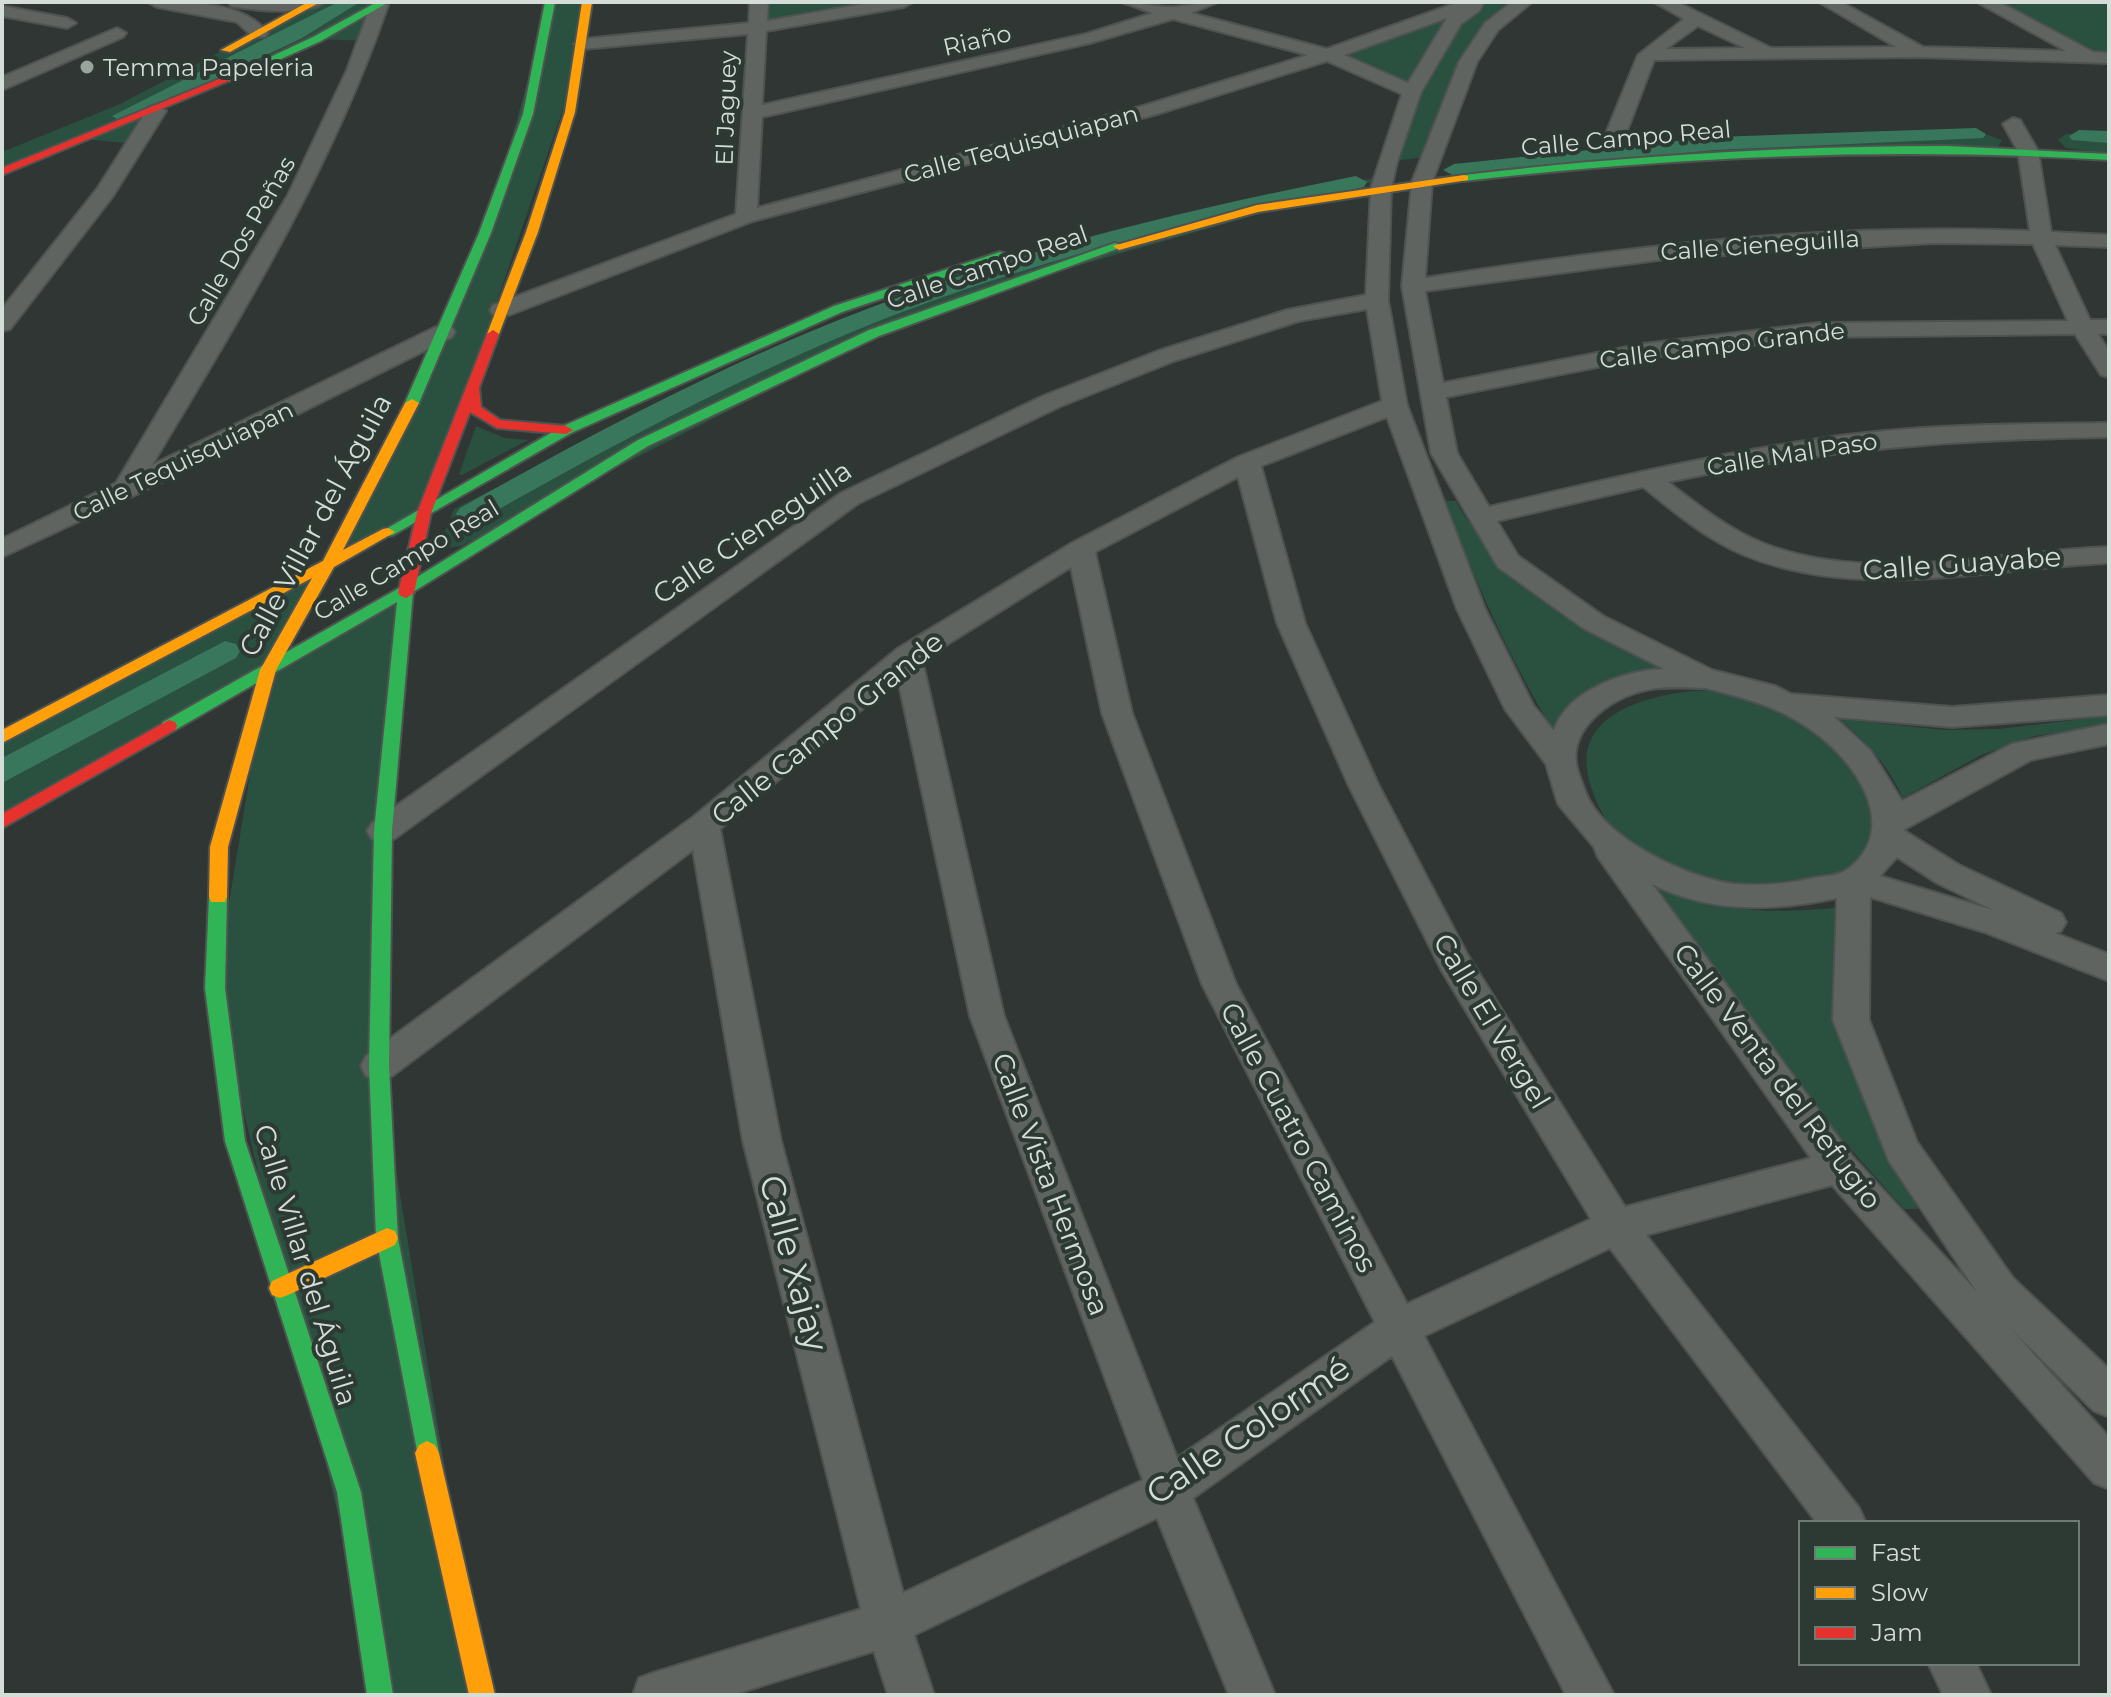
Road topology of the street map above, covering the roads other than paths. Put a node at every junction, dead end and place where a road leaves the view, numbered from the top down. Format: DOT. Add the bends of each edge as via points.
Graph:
graph roads {
  1 [pos="157,2"];
  2 [pos="237,2"];
  3 [pos="314,2"];
  4 [pos="550,2"];
  5 [pos="587,2"];
  6 [pos="759,2"];
  7 [pos="904,2"];
  8 [pos="1131,2"];
  9 [pos="1209,2"];
  10 [pos="1478,2"];
  11 [pos="1663,2"];
  12 [pos="1828,2"];
  13 [pos="1986,2"];
  14 [pos="1513,3"];
  15 [pos="381,4"];
  16 [pos="2,11"];
  17 [pos="1174,14"];
  18 [pos="29,16"];
  19 [pos="1698,17"];
  20 [pos="67,23"];
  21 [pos="2,27"];
  22 [pos="755,28"];
  23 [pos="117,33"];
  24 [pos="259,33"];
  25 [pos="317,39"];
  26 [pos="368,41"];
  27 [pos="583,44"];
  28 [pos="1919,52"];
  29 [pos="1769,53"];
  30 [pos="1328,55"];
  31 [pos="1647,55"];
  32 [pos="211,58"];
  33 [pos="2100,58"];
  34 [pos="2,84"];
  35 [pos="1412,92"];
  36 [pos="133,98"];
  37 [pos="156,111"];
  38 [pos="754,113"];
  39 [pos="2005,124"];
  40 [pos="2040,126"];
  41 [pos="47,135"];
  42 [pos="1615,136"];
  43 [pos="76,142"];
  44 [pos="135,144"];
  45 [pos="2028,151"];
  46 [pos="2,152"];
  47 [pos="2109,157"];
  48 [pos="1407,166"];
  49 [pos="2,172"];
  50 [pos="746,217"];
  51 [pos="2041,237"];
  52 [pos="2109,241"];
  53 [pos="1016,251"];
  54 [pos="518,268"];
  55 [pos="567,283"];
  56 [pos="1413,286"];
  57 [pos="1377,300"];
  58 [pos="501,310"];
  59 [pos="2,324"];
  60 [pos="2081,325"];
  61 [pos="2109,327"];
  62 [pos="444,332"];
  63 [pos="2109,370"];
  64 [pos="365,372"];
  65 [pos="421,385"];
  66 [pos="472,386"];
  67 [pos="1434,392"];
  68 [pos="1395,405"];
  69 [pos="566,430"];
  70 [pos="2109,430"];
  71 [pos="1247,462"];
  72 [pos="1647,478"];
  73 [pos="124,491"];
  74 [pos="424,513"];
  75 [pos="1481,517"];
  76 [pos="2,549"];
  77 [pos="1081,549"];
  78 [pos="2109,555"];
  79 [pos="330,561"];
  80 [pos="406,590"];
  81 [pos="907,656"];
  82 [pos="268,670"];
  83 [pos="1706,678"];
  84 [pos="1783,702"];
  85 [pos="2109,705"];
  86 [pos="2109,734"];
  87 [pos="2,737"];
  88 [pos="1560,761"];
  89 [pos="1586,817"];
  90 [pos="2,822"];
  91 [pos="704,825"];
  92 [pos="1888,828"];
  93 [pos="383,831"];
  94 [pos="1855,882"];
  95 [pos="2109,944"];
  96 [pos="2109,968"];
  97 [pos="379,1066"];
  98 [pos="1839,1167"];
  99 [pos="1616,1226"];
  100 [pos="387,1238"];
  101 [pos="280,1288"];
  102 [pos="1399,1328"];
  103 [pos="2109,1397"];
  104 [pos="2109,1468"];
  105 [pos="1168,1490"];
  106 [pos="1842,1521"];
  107 [pos="888,1624"];
  108 [pos="380,1695"];
  109 [pos="482,1695"];
  110 [pos="656,1695"];
  111 [pos="911,1695"];
  112 [pos="1252,1695"];
  113 [pos="1591,1695"];
  1 -- 24 [label="street" via="243,18"];
  2 -- 3 [label="street"];
  3 -- 24 [label="street"];
  4 -- 62 [label="street, Calle Villar del Águila" via="528,114"];
  5 -- 27 [label="street"];
  6 -- 22 [label="street, El Jaguey"];
  7 -- 22 [label="street"];
  8 -- 17 [label="street"];
  9 -- 17 [label="street, Riaño"];
  10 -- 30 [label="street, Calle Tequisquiapan"];
  10 -- 35 [label="street" via="1454,21"];
  11 -- 19 [label="street"];
  12 -- 28 [label="street"];
  13 -- 33 [label="street"];
  14 -- 48 [label="street" via="1468,62"];
  15 -- 25 [label="street"];
  15 -- 26 [label="street, Calle Dos Peñas"];
  16 -- 18 [label="street"];
  17 -- 30 [label="street"];
  17 -- 38 [label="street, Riaño" via="1090,38"];
  18 -- 20 [label="street"];
  18 -- 21 [label="street"];
  19 -- 29 [label="street"];
  19 -- 31 [label="street"];
  22 -- 27 [label="street"];
  22 -- 38 [label="street, El Jaguey"];
  23 -- 34 [label="street"];
  24 -- 32 [label="street"];
  25 -- 26 [label="street"];
  25 -- 37 [label="street"];
  26 -- 73 [label="street, Calle Dos Peñas" via="332,134 297,200"];
  27 -- 54 [label="street" via="570,112"];
  28 -- 29 [label="street"];
  28 -- 33 [label="street"];
  29 -- 31 [label="street"];
  30 -- 35 [label="street"];
  30 -- 50 [label="street, Calle Tequisquiapan" via="1150,110"];
  31 -- 42 [label="street"];
  35 -- 48 [label="street"];
  36 -- 41 [label="street"];
  37 -- 43 [label="street"];
  37 -- 44 [label="street"];
  38 -- 50 [label="street, El Jaguey"];
  39 -- 40 [label="street"];
  39 -- 45 [label="street"];
  41 -- 43 [label="street"];
  41 -- 46 [label="street"];
  43 -- 44 [label="street"];
  43 -- 49 [label="street"];
  44 -- 59 [label="street" via="76,233"];
  45 -- 47 [label="street, Calle Campo Real"];
  45 -- 48 [label="street, Calle Campo Real" via="1891,148"];
  45 -- 51 [label="street"];
  48 -- 56 [label="street"];
  48 -- 57 [label="street"];
  48 -- 80 [label="street, Calle Campo Real" via="1087,255 874,333 643,443"];
  50 -- 55 [label="street, Calle Tequisquiapan"];
  51 -- 52 [label="street, Calle Cieneguilla"];
  51 -- 56 [label="street, Calle Cieneguilla" via="1816,238 1571,261"];
  51 -- 60 [label="street"];
  53 -- 69 [label="street, Calle Campo Real" via="838,309"];
  54 -- 55 [label="street"];
  54 -- 58 [label="street"];
  55 -- 58 [label="street, Calle Tequisquiapan"];
  56 -- 67 [label="street"];
  57 -- 68 [label="street"];
  57 -- 93 [label="street, Calle Cieneguilla" via="1295,315 1166,356 1052,401 850,498"];
  58 -- 66 [label="street"];
  60 -- 61 [label="street, Calle Campo Grande"];
  60 -- 63 [label="street"];
  60 -- 67 [label="street, Calle Campo Grande" via="1819,330 1643,351"];
  62 -- 64 [label="street, Calle Tequisquiapan"];
  62 -- 65 [label="street, Calle Villar del Águila"];
  64 -- 65 [label="street"];
  64 -- 73 [label="street, Calle Tequisquiapan"];
  65 -- 79 [label="street, Calle Villar del Águila"];
  66 -- 69 [label="street" via="474,409 497,424"];
  66 -- 74 [label="street"];
  67 -- 75 [label="street" via="1444,453"];
  68 -- 71 [label="street, Calle Campo Grande"];
  68 -- 88 [label="street" via="1471,609 1520,709"];
  69 -- 74 [label="street, Calle Campo Real"];
  70 -- 72 [label="street, Calle Mal Paso" via="1902,437 1801,449"];
  71 -- 77 [label="street, Calle Campo Grande"];
  71 -- 99 [label="street, Calle El Vergel" via="1291,623 1364,786 1454,962"];
  72 -- 75 [label="street, Calle Mal Paso"];
  72 -- 78 [label="street, Calle Guayabe" via="1704,523 1769,555 1846,571 1898,573 2050,556"];
  73 -- 76 [label="street, Calle Tequisquiapan"];
  74 -- 79 [label="street, Calle Campo Real"];
  74 -- 80 [label="street"];
  75 -- 83 [label="street" via="1508,561 1593,622"];
  77 -- 81 [label="street, Calle Campo Grande"];
  77 -- 102 [label="street, Calle Cuatro Caminos" via="1117,713 1219,984"];
  79 -- 82 [label="street, Calle Villar del Águila"];
  79 -- 87 [label="street, Calle Campo Real"];
  80 -- 82 [label="street, Calle Campo Real"];
  80 -- 93 [label="street"];
  81 -- 91 [label="street, Calle Campo Grande"];
  81 -- 105 [label="street, Calle Vista Hermosa" via="987,1016"];
  82 -- 90 [label="street, Calle Campo Real"];
  82 -- 101 [label="street, Calle Villar del Águila" via="219,847 215,988 235,1141"];
  83 -- 84 [label="street"];
  83 -- 88 [label="street" via="1649,679 1602,695 1571,723"];
  84 -- 85 [label="street" via="1952,717"];
  84 -- 92 [label="street" via="1819,720 1860,758 1889,806"];
  86 -- 92 [label="street" via="2023,751"];
  88 -- 89 [label="street" via="1574,804"];
  89 -- 94 [label="street" via="1612,846 1668,878 1734,896 1798,894"];
  89 -- 98 [label="street, Calle Venta del Refugio"];
  91 -- 97 [label="street, Calle Campo Grande"];
  91 -- 107 [label="street, Calle Xajay" via="762,1141"];
  92 -- 94 [label="street" via="1886,848"];
  92 -- 95 [label="street" via="1988,895"];
  93 -- 97 [label="street"];
  94 -- 96 [label="street" via="1995,923"];
  94 -- 103 [label="street, Calle Venta del Refugio" via="1851,1020 1902,1150 1999,1291"];
  97 -- 100 [label="street"];
  98 -- 99 [label="street, Calle Colormé"];
  98 -- 104 [label="street, Calle Venta del Refugio"];
  99 -- 102 [label="street, Calle Colormé"];
  99 -- 106 [label="street, Calle El Vergel"];
  100 -- 101 [label="street"];
  100 -- 109 [label="street" via="428,1457"];
  101 -- 108 [label="street, Calle Villar del Águila" via="349,1492"];
  102 -- 105 [label="street, Calle Colormé"];
  102 -- 113 [label="street, Calle Cuatro Caminos"];
  105 -- 107 [label="street, Calle Colormé"];
  105 -- 112 [label="street, Calle Vista Hermosa"];
  107 -- 110 [label="street, Calle Colormé"];
  107 -- 111 [label="street, Calle Xajay"];
}
